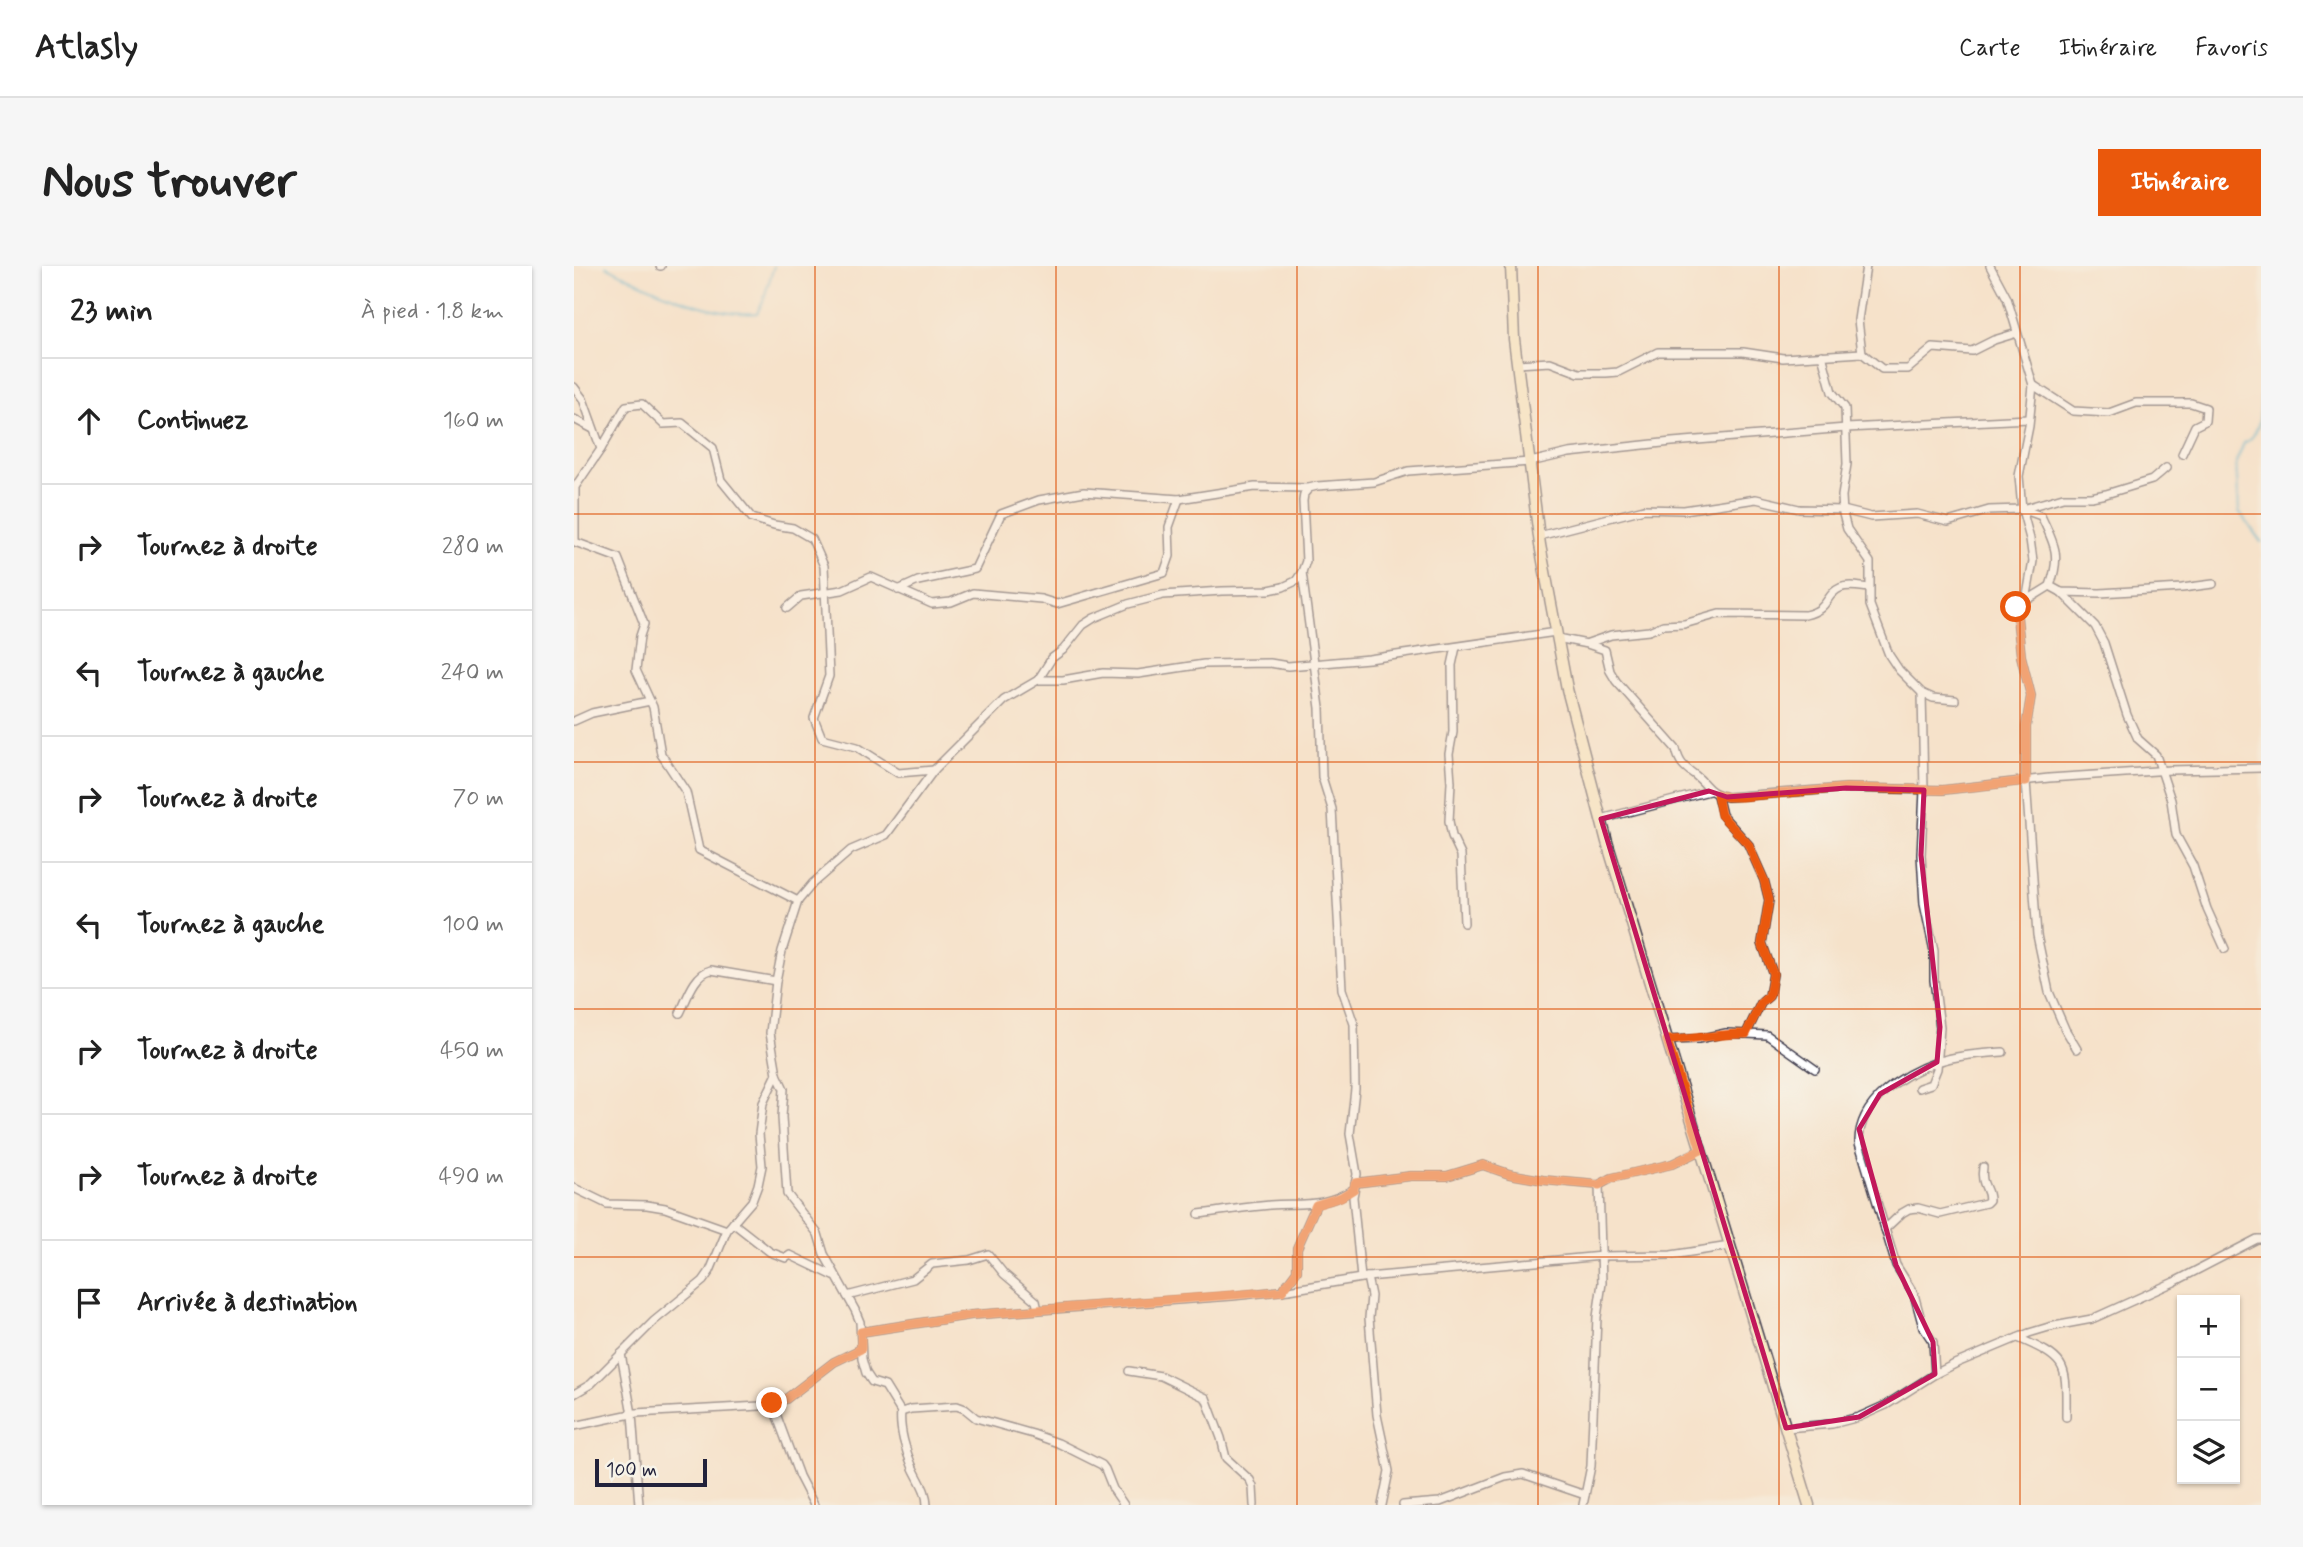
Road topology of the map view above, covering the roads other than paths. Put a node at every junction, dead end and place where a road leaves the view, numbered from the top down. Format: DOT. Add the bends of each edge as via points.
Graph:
graph roads {
  1 [pos="1511,266"];
  2 [pos="1866,266"];
  3 [pos="1990,266"];
  4 [pos="2017,333"];
  5 [pos="1862,353"];
  6 [pos="1822,355"];
  7 [pos="1517,364"];
  8 [pos="2033,386"];
  9 [pos="574,387"];
  10 [pos="574,419"];
  11 [pos="2029,419"];
  12 [pos="1846,428"];
  13 [pos="593,429"];
  14 [pos="601,449"];
  15 [pos="2182,454"];
  16 [pos="1530,462"];
  17 [pos="2166,468"];
  18 [pos="1309,488"];
  19 [pos="1179,499"];
  20 [pos="2022,509"];
  21 [pos="1843,510"];
  22 [pos="1539,536"];
  23 [pos="1302,572"];
  24 [pos="2213,584"];
  25 [pos="2050,586"];
  26 [pos="1869,588"];
  27 [pos="898,590"];
  28 [pos="826,592"];
  29 [pos="2061,592"];
  30 [pos="2026,601"];
  31 [pos="787,608"];
  32 [pos="1557,635"];
  33 [pos="1587,644"];
  34 [pos="1456,647"];
  35 [pos="1314,664"];
  36 [pos="1038,680"];
  37 [pos="1922,693"];
  38 [pos="1955,700"];
  39 [pos="650,701"];
  40 [pos="574,721"];
  41 [pos="2261,768"];
  42 [pos="934,770"];
  43 [pos="2160,771"];
  44 [pos="2026,781"];
  45 [pos="1924,790"];
  46 [pos="1713,793"];
  47 [pos="1601,819"];
  48 [pos="798,901"];
  49 [pos="1464,923"];
  50 [pos="2225,949"];
  51 [pos="776,981"];
  52 [pos="680,1013"];
  53 [pos="1746,1034"];
  54 [pos="1667,1040"];
  55 [pos="2077,1049"];
  56 [pos="2003,1052"];
  57 [pos="1937,1062"];
  58 [pos="1815,1069"];
  59 [pos="777,1074"];
  60 [pos="1919,1088"];
  61 [pos="1701,1150"];
  62 [pos="1983,1167"];
  63 [pos="1599,1185"];
  64 [pos="1355,1186"];
  65 [pos="574,1188"];
  66 [pos="1316,1205"];
  67 [pos="1199,1214"];
  68 [pos="733,1223"];
  69 [pos="1885,1228"];
  70 [pos="727,1230"];
  71 [pos="2261,1239"];
  72 [pos="1730,1246"];
  73 [pos="1602,1256"];
  74 [pos="836,1277"];
  75 [pos="1364,1277"];
  76 [pos="1282,1291"];
  77 [pos="847,1296"];
  78 [pos="1038,1310"];
  79 [pos="861,1332"];
  80 [pos="2018,1338"];
  81 [pos="861,1349"];
  82 [pos="621,1354"];
  83 [pos="1129,1371"];
  84 [pos="1935,1374"];
  85 [pos="574,1394"];
  86 [pos="772,1403"];
  87 [pos="901,1412"];
  88 [pos="632,1414"];
  89 [pos="2066,1417"];
  90 [pos="574,1426"];
  91 [pos="1786,1429"];
  92 [pos="1585,1495"];
  93 [pos="1439,1504"];
  94 [pos="639,1505"];
  95 [pos="814,1505"];
  96 [pos="927,1505"];
  97 [pos="1124,1505"];
  98 [pos="1254,1505"];
  99 [pos="1381,1505"];
  100 [pos="1403,1505"];
  101 [pos="1583,1505"];
  102 [pos="1809,1505"];
  1 -- 7 [label="main road"];
  2 -- 5 [label="street" via="1858,320"];
  3 -- 4 [label="street" via="2007,298"];
  4 -- 5 [label="street" via="1972,351 1933,348 1908,369 1882,369"];
  4 -- 8 [label="street"];
  5 -- 6 [label="street"];
  6 -- 7 [label="street" via="1783,358 1743,352 1658,352 1618,372 1606,373 1579,373 1550,362"];
  6 -- 12 [label="street" via="1832,392 1845,408"];
  7 -- 16 [label="main road"];
  8 -- 11 [label="street"];
  8 -- 15 [label="street" via="2073,411 2109,413 2136,403 2191,403 2206,408 2205,421 2195,425"];
  9 -- 13 [label="street"];
  10 -- 13 [label="street"];
  11 -- 12 [label="street"];
  11 -- 20 [label="street" via="2019,476"];
  12 -- 16 [label="street" via="1569,453"];
  12 -- 21 [label="street"];
  13 -- 14 [label="street"];
  14 -- 28 [label="street" via="626,406 642,404 663,424 682,423 713,448 721,480 752,517 793,528 812,539 824,566"];
  14 -- 39 [label="street" via="575,487 575,542 618,558 644,624 635,670"];
  16 -- 18 [label="street" via="1415,470 1374,482"];
  16 -- 22 [label="main road"];
  17 -- 20 [label="street" via="2152,480 2106,494 2063,497"];
  18 -- 19 [label="street" via="1255,487"];
  18 -- 23 [label="street" via="1304,494 1306,561"];
  19 -- 27 [label="street" via="1084,492 1039,500 1001,514 975,569"];
  19 -- 27 [label="street" via="1169,527 1170,556 1164,573 1057,604 973,593 932,604"];
  20 -- 21 [label="street" via="1989,510 1948,522 1916,514 1871,517"];
  20 -- 25 [label="street" via="2041,516 2054,541 2057,566"];
  20 -- 30 [label="street" via="2033,561"];
  21 -- 22 [label="street" via="1799,509 1756,499 1684,510 1644,509"];
  21 -- 26 [label="street" via="1847,529 1870,562"];
  22 -- 32 [label="main road"];
  23 -- 35 [label="street"];
  23 -- 36 [label="street" via="1296,580 1269,590 1163,595 1128,604 1083,625 1052,657"];
  24 -- 29 [label="street"];
  25 -- 29 [label="street"];
  25 -- 30 [label="street"];
  26 -- 33 [label="street" via="1840,588 1818,612 1805,615 1719,614"];
  26 -- 37 [label="street" via="1870,605 1889,655"];
  27 -- 28 [label="street" via="871,577"];
  28 -- 31 [label="street" via="801,596"];
  28 -- 42 [label="street" via="829,676 814,718 822,738 857,747 898,773"];
  29 -- 43 [label="street" via="2095,626 2127,715 2138,738 2156,755"];
  30 -- 44 [label="street" via="2016,607 2031,696"];
  32 -- 33 [label="street"];
  32 -- 34 [label="street"];
  32 -- 47 [label="main road"];
  33 -- 46 [label="street" via="1605,650 1616,681 1676,749 1685,769"];
  34 -- 35 [label="street"];
  34 -- 49 [label="street" via="1449,821 1462,861"];
  35 -- 36 [label="street" via="1205,664 1138,674"];
  35 -- 64 [label="street" via="1322,777 1332,809 1342,989 1354,1024 1350,1134"];
  36 -- 42 [label="street" via="1004,700"];
  37 -- 38 [label="street"];
  37 -- 45 [label="street"];
  39 -- 40 [label="street"];
  39 -- 48 [label="street" via="661,754 686,792 699,850"];
  41 -- 43 [label="street"];
  42 -- 48 [label="street" via="886,835 851,850"];
  43 -- 44 [label="street"];
  43 -- 50 [label="street" via="2171,800 2176,835"];
  44 -- 45 [label="street"];
  44 -- 55 [label="street" via="2037,935 2049,992"];
  45 -- 46 [label="street" via="1846,788 1741,797"];
  45 -- 57 [label="street" via="1921,855 1940,1027"];
  46 -- 47 [label="street"];
  46 -- 53 [label="street" via="1721,815 1748,844 1769,900 1762,943 1773,974 1769,996"];
  47 -- 54 [label="main road"];
  48 -- 51 [label="street"];
  51 -- 52 [label="street" via="704,972"];
  51 -- 59 [label="street" via="770,1033"];
  53 -- 54 [label="street"];
  53 -- 58 [label="street" via="1767,1034"];
  54 -- 61 [label="main road"];
  56 -- 57 [label="street"];
  57 -- 60 [label="street" via="1931,1084"];
  57 -- 69 [label="street" via="1880,1094 1859,1129 1859,1143"];
  59 -- 68 [label="street" via="763,1103 758,1185 752,1201"];
  59 -- 74 [label="street" via="784,1089 787,1194 818,1234"];
  61 -- 63 [label="street" via="1672,1164"];
  61 -- 72 [label="main road"];
  62 -- 69 [label="street" via="1982,1183 1990,1196 1986,1203 1940,1214 1909,1209"];
  63 -- 64 [label="street" via="1543,1180 1483,1165 1447,1176 1411,1176"];
  63 -- 73 [label="street"];
  64 -- 66 [label="street" via="1341,1197"];
  64 -- 75 [label="street"];
  65 -- 70 [label="street" via="607,1204 665,1208"];
  66 -- 67 [label="street" via="1270,1205"];
  66 -- 76 [label="street" via="1297,1248 1297,1271"];
  68 -- 70 [label="street"];
  68 -- 74 [label="street" via="770,1251 786,1258 790,1255"];
  69 -- 84 [label="street" via="1896,1265 1914,1294 1933,1342"];
  70 -- 82 [label="street" via="703,1281"];
  71 -- 80 [label="street" via="2101,1316"];
  72 -- 73 [label="street" via="1671,1255"];
  72 -- 91 [label="main road"];
  73 -- 75 [label="street"];
  73 -- 92 [label="street" via="1591,1466"];
  74 -- 77 [label="street"];
  75 -- 76 [label="street"];
  75 -- 99 [label="street" via="1371,1296 1377,1415 1389,1471"];
  76 -- 78 [label="street"];
  77 -- 78 [label="street" via="913,1279 932,1264 988,1254 1036,1301"];
  77 -- 79 [label="street"];
  78 -- 79 [label="street"];
  79 -- 81 [label="street"];
  80 -- 84 [label="street"];
  80 -- 89 [label="street" via="2059,1361 2065,1370"];
  81 -- 86 [label="street" via="834,1362 786,1399"];
  81 -- 87 [label="street" via="866,1373 872,1382 885,1386"];
  82 -- 85 [label="street"];
  82 -- 88 [label="street"];
  83 -- 98 [label="street" via="1161,1376 1206,1398 1226,1458 1250,1480"];
  84 -- 91 [label="street" via="1858,1417"];
  86 -- 88 [label="street"];
  86 -- 95 [label="street"];
  87 -- 96 [label="street" via="906,1448"];
  87 -- 97 [label="street" via="957,1406 976,1418 1058,1443 1102,1465"];
  88 -- 90 [label="street"];
  88 -- 94 [label="street"];
  91 -- 102 [label="main road"];
  92 -- 93 [label="street" via="1523,1474"];
  92 -- 101 [label="street"];
  93 -- 100 [label="street"];
}
